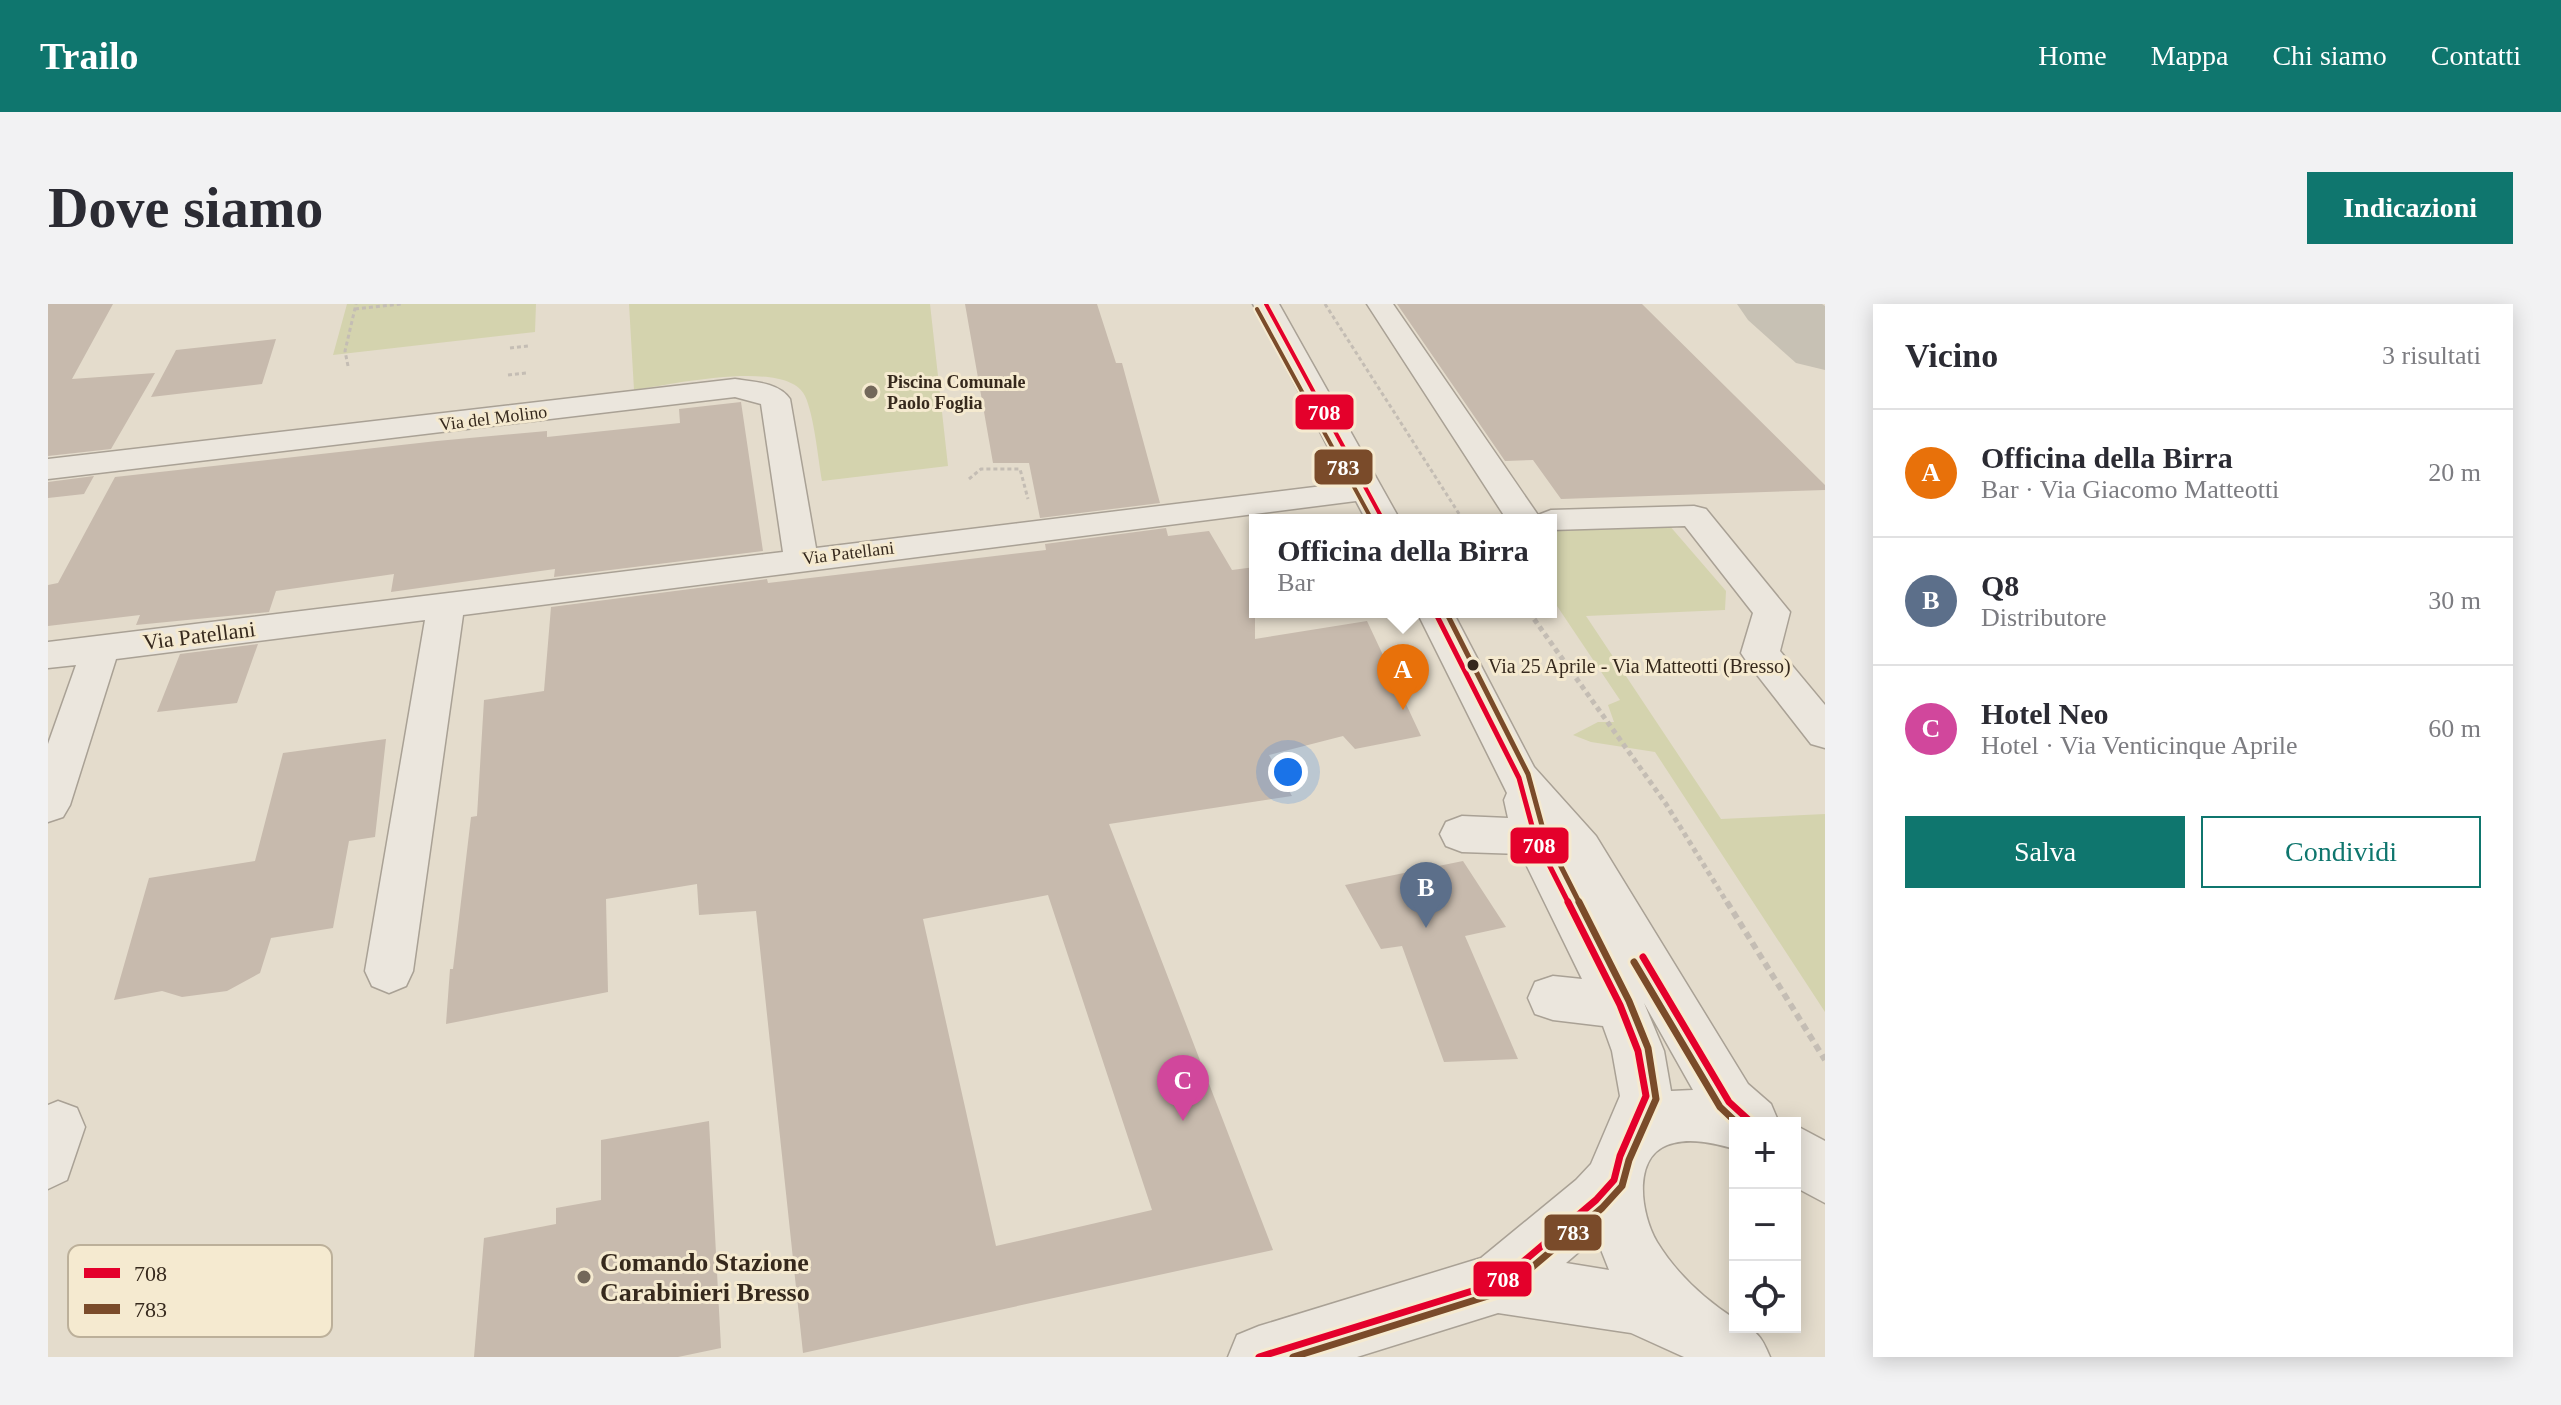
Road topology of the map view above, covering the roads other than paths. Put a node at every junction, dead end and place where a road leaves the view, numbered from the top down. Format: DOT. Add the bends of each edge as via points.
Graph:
graph roads {
  1 [pos="1266,304"];
  2 [pos="1380,304"];
  3 [pos="48,469"];
  4 [pos="1366,490"];
  5 [pos="1251,504"];
  6 [pos="1327,514"];
  7 [pos="1380,514"];
  8 [pos="1520,514"];
  9 [pos="1557,520"];
  10 [pos="801,559"];
  11 [pos="446,604"];
  12 [pos="1438,618"];
  13 [pos="101,648"];
  14 [pos="48,655"];
  15 [pos="1825,733"];
  16 [pos="1519,778"];
  17 [pos="48,805"];
  18 [pos="1462,834"];
  19 [pos="1535,837"];
  20 [pos="389,971"];
  21 [pos="1553,998"];
  22 [pos="1620,1005"];
  23 [pos="1745,1117"];
  24 [pos="1729,1121"];
  25 [pos="1801,1157"];
  26 [pos="1621,1160"];
  27 [pos="1825,1175"];
  28 [pos="1498,1283"];
  29 [pos="1720,1346"];
  30 [pos="1259,1357"];
  1 -- 4 [label="street"];
  2 -- 8 [label="street"];
  3 -- 10 [label="street, Via del Molino" via="572,403 735,388 775,399"];
  4 -- 5 [label="street, Via Patellani"];
  4 -- 7 [label="street"];
  5 -- 6 [label="street, Via Patellani"];
  5 -- 10 [label="street, Via Patellani"];
  9 -- 15 [label="street" via="1694,516 1772,612 1760,653"];
  10 -- 11 [label="street, Via Patellani"];
  11 -- 13 [label="street, Via Patellani"];
  11 -- 20 [label="street"];
  12 -- 16 [label="street"];
  13 -- 14 [label="street, Via Patellani"];
  13 -- 17 [label="street"];
  16 -- 19 [label="street"];
  16 -- 23 [label="street" via="1580,849 1729,1102"];
  18 -- 19 [label="street"];
  19 -- 22 [label="street"];
  21 -- 22 [label="street"];
  22 -- 26 [label="street" via="1638,1051 1646,1096"];
  24 -- 26 [label="street" via="1698,1116 1662,1119 1645,1127"];
  25 -- 27 [label="street"];
  26 -- 28 [label="street" via="1596,1200"];
  26 -- 29 [label="street" via="1618,1218 1635,1260 1674,1311"];
  28 -- 29 [label="street" via="1631,1303 1661,1313"];
  28 -- 30 [label="street"];
}
